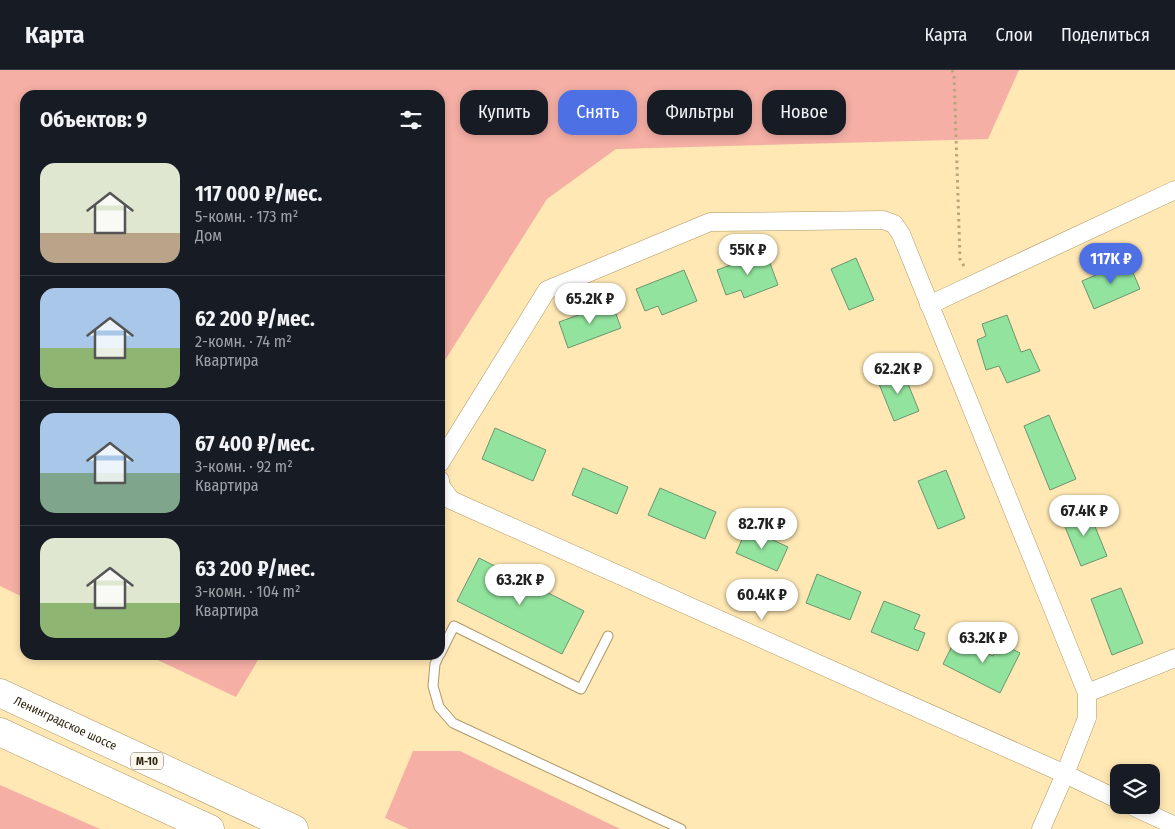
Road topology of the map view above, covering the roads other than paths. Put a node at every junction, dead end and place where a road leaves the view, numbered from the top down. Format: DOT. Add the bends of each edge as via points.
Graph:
graph roads {
  1 [pos="1175,190"];
  2 [pos="929,305"];
  3 [pos="445,455"];
  4 [pos="445,492"];
  5 [pos="608,636"];
  6 [pos="445,644"];
  7 [pos="1175,658"];
  8 [pos="437,660"];
  9 [pos="0,693"];
  10 [pos="1088,693"];
  11 [pos="0,732"];
  12 [pos="1065,774"];
  13 [pos="1110,796"];
  14 [pos="1149,814"];
  15 [pos="1175,826"];
  16 [pos="210,829"];
  17 [pos="294,829"];
  18 [pos="682,829"];
  19 [pos="1041,829"];
  1 -- 2 [label="street"];
  2 -- 3 [label="street" via="901,234 889,222 710,222 547,290"];
  2 -- 10 [label="street"];
  4 -- 12 [label="street" via="451,500"];
  5 -- 6 [label="lane" via="581,690 454,626"];
  7 -- 10 [label="street"];
  8 -- 18 [label="lane" via="434,686 439,707 453,723"];
  9 -- 17 [label="highway, Ленинградское шоссе / М-10"];
  10 -- 12 [label="street" via="1087,718"];
  11 -- 16 [label="highway"];
  12 -- 13 [label="street"];
  12 -- 19 [label="street"];
  14 -- 15 [label="street"];
}
